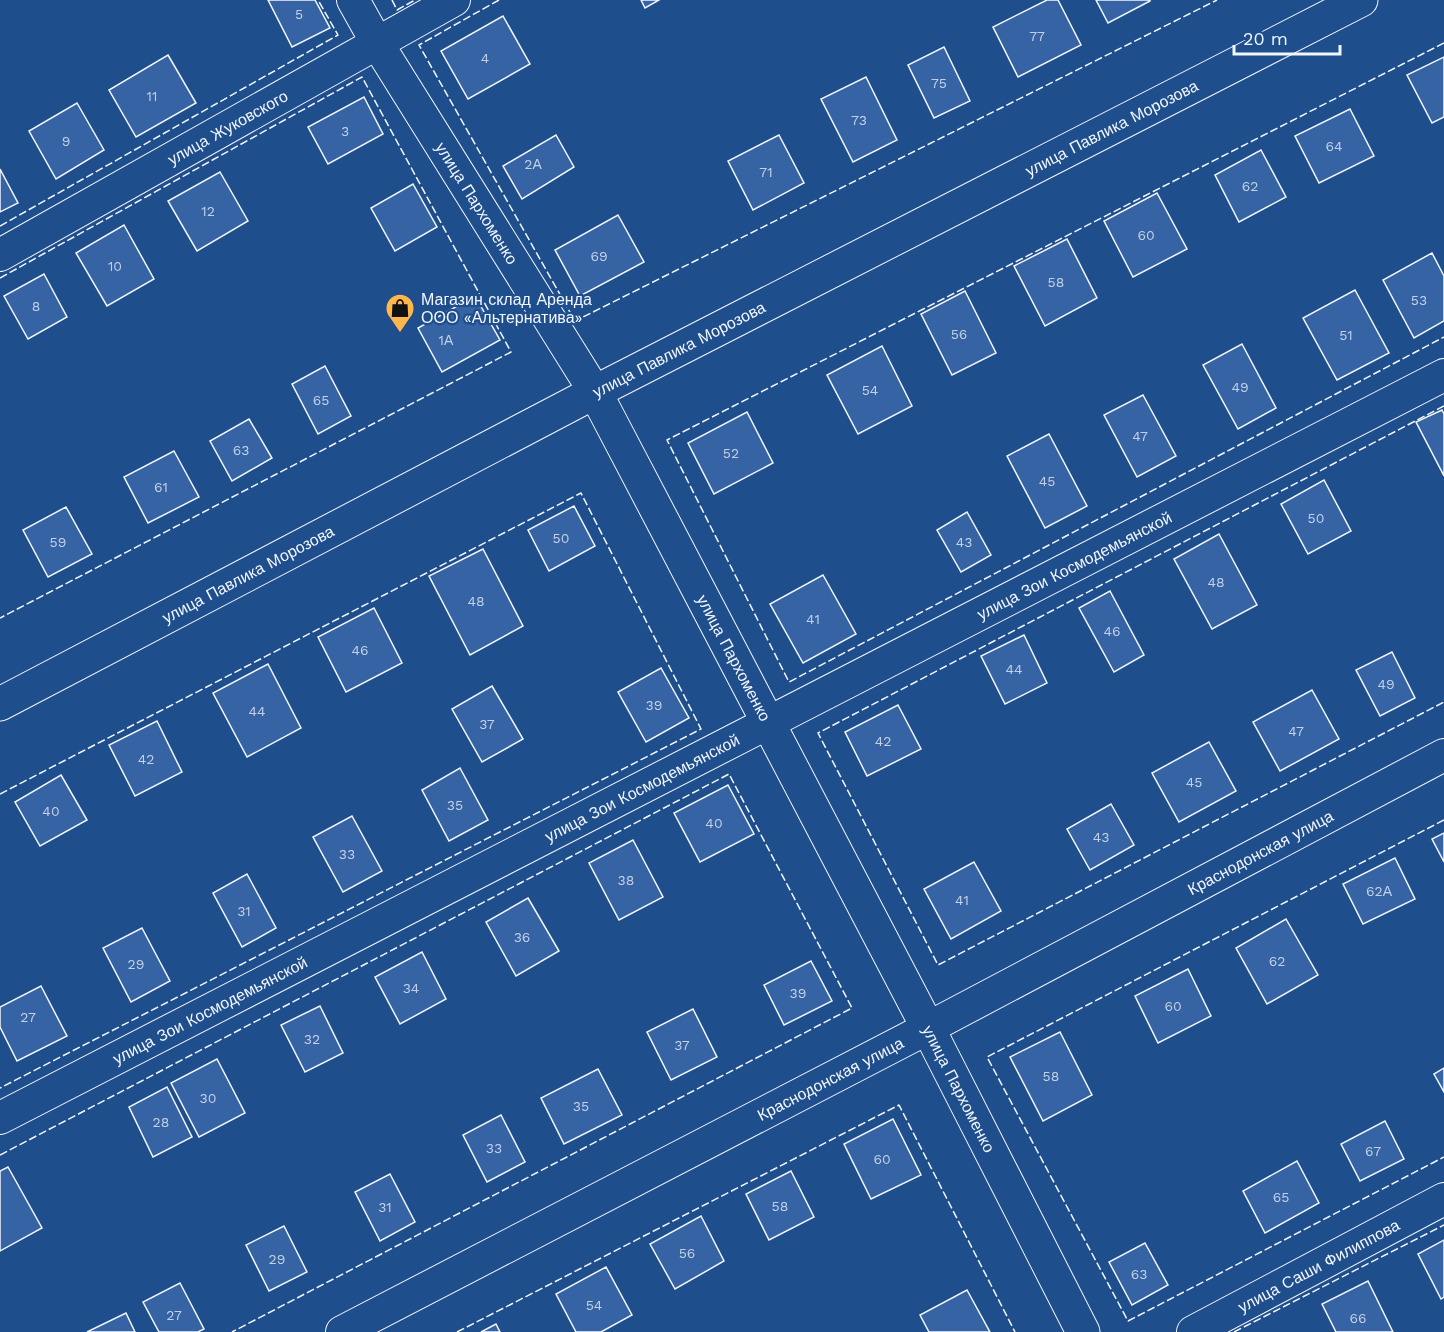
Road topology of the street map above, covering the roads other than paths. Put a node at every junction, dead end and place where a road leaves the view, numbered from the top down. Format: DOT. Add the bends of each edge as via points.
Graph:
graph roads {
  1 [pos="354,0"];
  2 [pos="454,0"];
  3 [pos="1361,0"];
  4 [pos="377,43"];
  5 [pos="0,255"];
  6 [pos="1444,375"];
  7 [pos="595,392"];
  8 [pos="0,704"];
  9 [pos="769,723"];
  10 [pos="1444,755"];
  11 [pos="927,1028"];
  12 [pos="0,1119"];
  13 [pos="1444,1199"];
  14 [pos="342,1332"];
  15 [pos="1083,1332"];
  16 [pos="1193,1332"];
  1 -- 4 [label="street, улица Пархоменко"];
  2 -- 4 [label="street, улица Жуковского"];
  3 -- 7 [label="street, улица Павлика Морозова"];
  4 -- 5 [label="street, улица Жуковского"];
  4 -- 7 [label="street, улица Пархоменко"];
  6 -- 9 [label="street, улица Зои Космодемьянской"];
  7 -- 8 [label="street, улица Павлика Морозова"];
  7 -- 9 [label="street, улица Пархоменко"];
  9 -- 11 [label="street, улица Пархоменко"];
  9 -- 12 [label="street, улица Зои Космодемьянской"];
  10 -- 11 [label="street, Краснодонская улица"];
  11 -- 14 [label="street, Краснодонская улица"];
  11 -- 15 [label="street, улица Пархоменко"];
  13 -- 16 [label="street, улица Саши Филиппова"];
}
